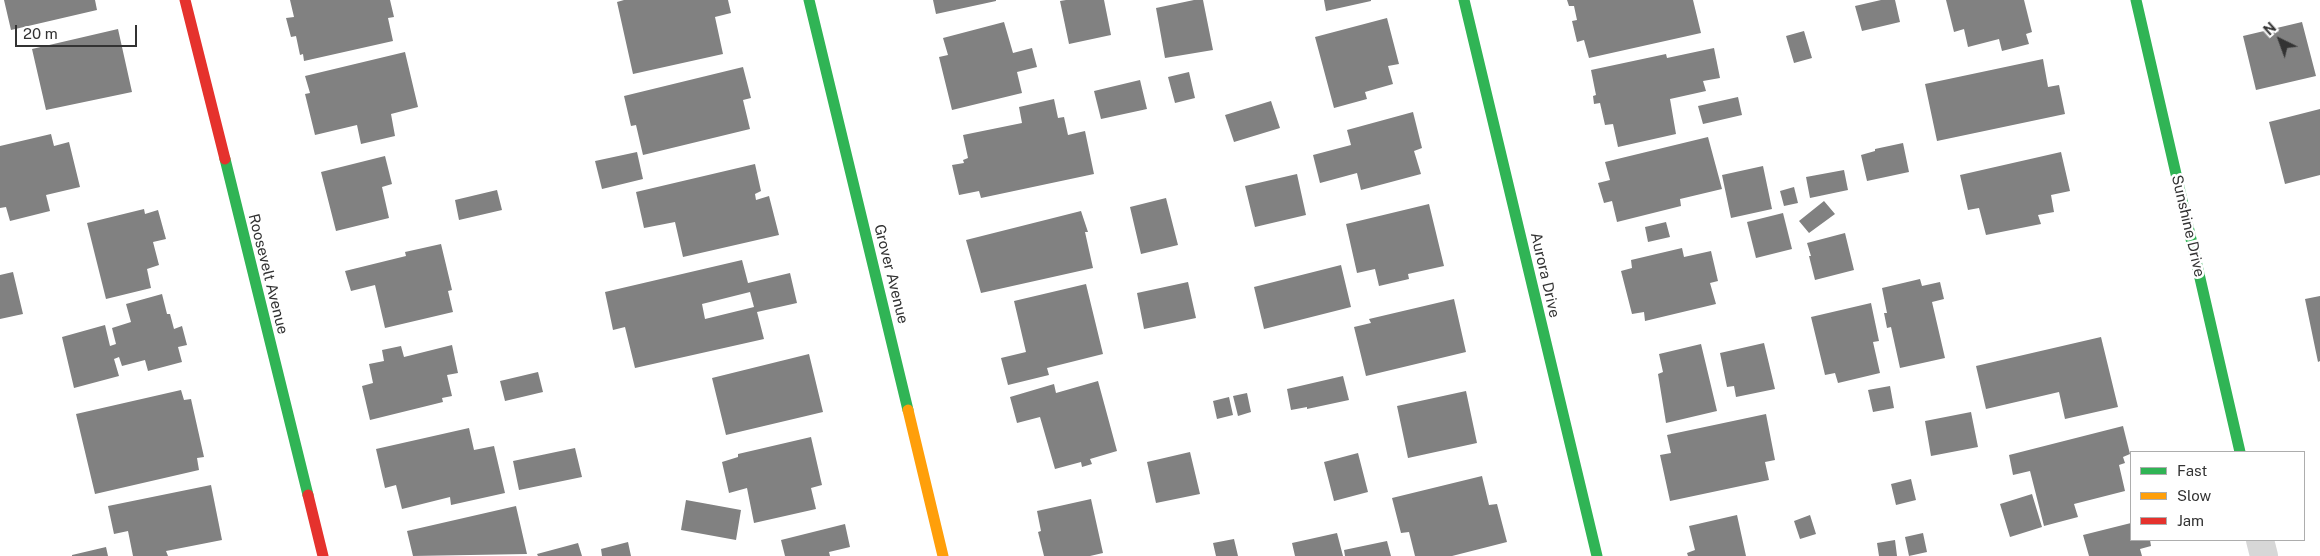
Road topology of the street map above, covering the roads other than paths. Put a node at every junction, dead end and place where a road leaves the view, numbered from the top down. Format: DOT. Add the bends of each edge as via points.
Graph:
graph roads {
  1 [pos="185,0"];
  2 [pos="809,0"];
  3 [pos="1464,0"];
  4 [pos="2136,0"];
  5 [pos="2240,451"];
  6 [pos="2260,541"];
  7 [pos="323,556"];
  8 [pos="943,556"];
  9 [pos="1597,556"];
  10 [pos="2264,556"];
  1 -- 7 [label="street, Roosevelt Avenue"];
  2 -- 8 [label="street, Grover Avenue"];
  3 -- 9 [label="street, Aurora Drive"];
  4 -- 5 [label="street, Sunshine Drive"];
  6 -- 10 [label="street"];
}
